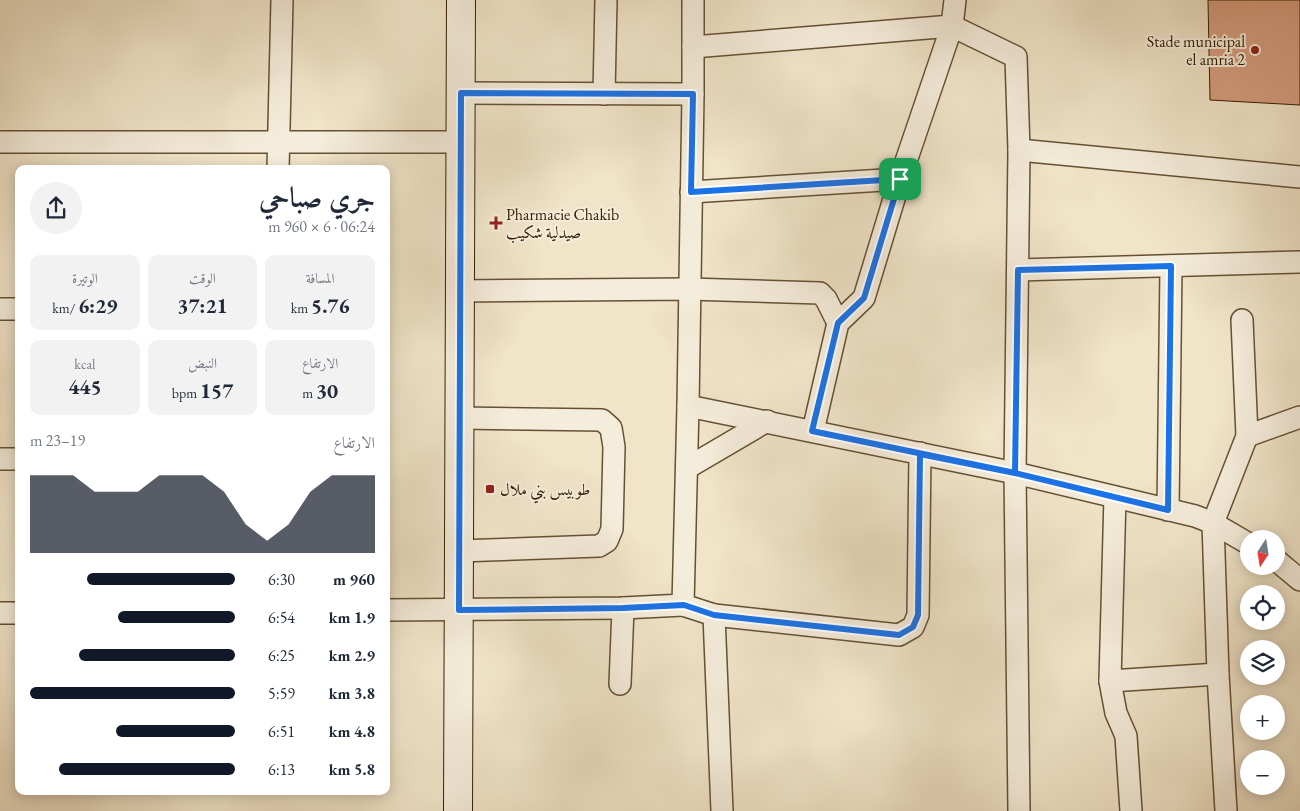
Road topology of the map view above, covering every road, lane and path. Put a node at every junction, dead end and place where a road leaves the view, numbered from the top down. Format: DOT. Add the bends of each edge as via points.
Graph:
graph roads {
  1 [pos="282,0"];
  2 [pos="461,0"];
  3 [pos="606,0"];
  4 [pos="693,0"];
  5 [pos="955,0"];
  6 [pos="952,26"];
  7 [pos="693,46"];
  8 [pos="461,93"];
  9 [pos="604,94"];
  10 [pos="693,94"];
  11 [pos="0,142"];
  12 [pos="278,142"];
  13 [pos="460,142"];
  14 [pos="1019,150"];
  15 [pos="278,165"];
  16 [pos="1300,176"];
  17 [pos="900,179"];
  18 [pos="691,192"];
  19 [pos="1300,262"];
  20 [pos="1171,266"];
  21 [pos="1018,270"];
  22 [pos="689,289"];
  23 [pos="460,292"];
  24 [pos="0,309"];
  25 [pos="15,309"];
  26 [pos="1242,320"];
  27 [pos="838,323"];
  28 [pos="688,406"];
  29 [pos="1300,417"];
  30 [pos="460,418"];
  31 [pos="767,421"];
  32 [pos="812,431"];
  33 [pos="1247,436"];
  34 [pos="920,454"];
  35 [pos="0,459"];
  36 [pos="15,459"];
  37 [pos="687,468"];
  38 [pos="1015,473"];
  39 [pos="1116,497"];
  40 [pos="1168,510"];
  41 [pos="1213,522"];
  42 [pos="1240,538"];
  43 [pos="459,551"];
  44 [pos="1285,568"];
  45 [pos="1300,580"];
  46 [pos="684,605"];
  47 [pos="623,608"];
  48 [pos="390,610"];
  49 [pos="459,610"];
  50 [pos="0,613"];
  51 [pos="15,613"];
  52 [pos="714,615"];
  53 [pos="1218,674"];
  54 [pos="1110,681"];
  55 [pos="620,684"];
  56 [pos="458,811"];
  57 [pos="722,811"];
  58 [pos="1019,811"];
  59 [pos="1131,811"];
  60 [pos="1226,811"];
  1 -- 12 [label="street"];
  2 -- 8 [label="main road"];
  3 -- 9 [label="street"];
  4 -- 7 [label="street"];
  5 -- 6 [label="street"];
  6 -- 7 [label="street"];
  6 -- 14 [label="street" via="1016,57"];
  6 -- 17 [label="street"];
  7 -- 10 [label="street"];
  8 -- 9 [label="street"];
  8 -- 13 [label="main road"];
  9 -- 10 [label="street"];
  10 -- 18 [label="street"];
  11 -- 12 [label="street"];
  12 -- 13 [label="street"];
  12 -- 15 [label="street"];
  13 -- 23 [label="main road"];
  14 -- 16 [label="street"];
  14 -- 21 [label="street"];
  17 -- 18 [label="street"];
  17 -- 27 [label="street" via="864,298"];
  18 -- 22 [label="street"];
  19 -- 20 [label="street"];
  20 -- 21 [label="street"];
  20 -- 40 [label="street"];
  21 -- 38 [label="street"];
  22 -- 23 [label="street"];
  22 -- 27 [label="street" via="820,293"];
  22 -- 28 [label="street"];
  23 -- 30 [label="main road"];
  24 -- 25 [label="street"];
  26 -- 33 [label="street"];
  27 -- 32 [label="street"];
  28 -- 31 [label="street"];
  28 -- 37 [label="street"];
  29 -- 33 [label="street"];
  30 -- 43 [label="main road"];
  30 -- 43 [label="street" via="602,420 611,428 614,447 612,529 607,540 599,546"];
  31 -- 32 [label="street"];
  31 -- 37 [label="street"];
  32 -- 34 [label="street"];
  33 -- 41 [label="street"];
  34 -- 38 [label="street"];
  34 -- 52 [label="street" via="918,615 913,627 899,635"];
  35 -- 36 [label="street"];
  37 -- 46 [label="street"];
  38 -- 39 [label="street"];
  38 -- 58 [label="street"];
  39 -- 40 [label="street"];
  39 -- 54 [label="street"];
  40 -- 41 [label="street"];
  41 -- 42 [label="street"];
  41 -- 53 [label="street"];
  43 -- 49 [label="main road"];
  44 -- 45 [label="street"];
  46 -- 47 [label="street"];
  46 -- 52 [label="street"];
  47 -- 49 [label="street"];
  47 -- 55 [label="street"];
  48 -- 49 [label="street"];
  49 -- 56 [label="main road"];
  50 -- 51 [label="street"];
  52 -- 57 [label="street"];
  53 -- 54 [label="street"];
  53 -- 60 [label="street"];
  54 -- 59 [label="street" via="1116,713 1126,736"];
}
